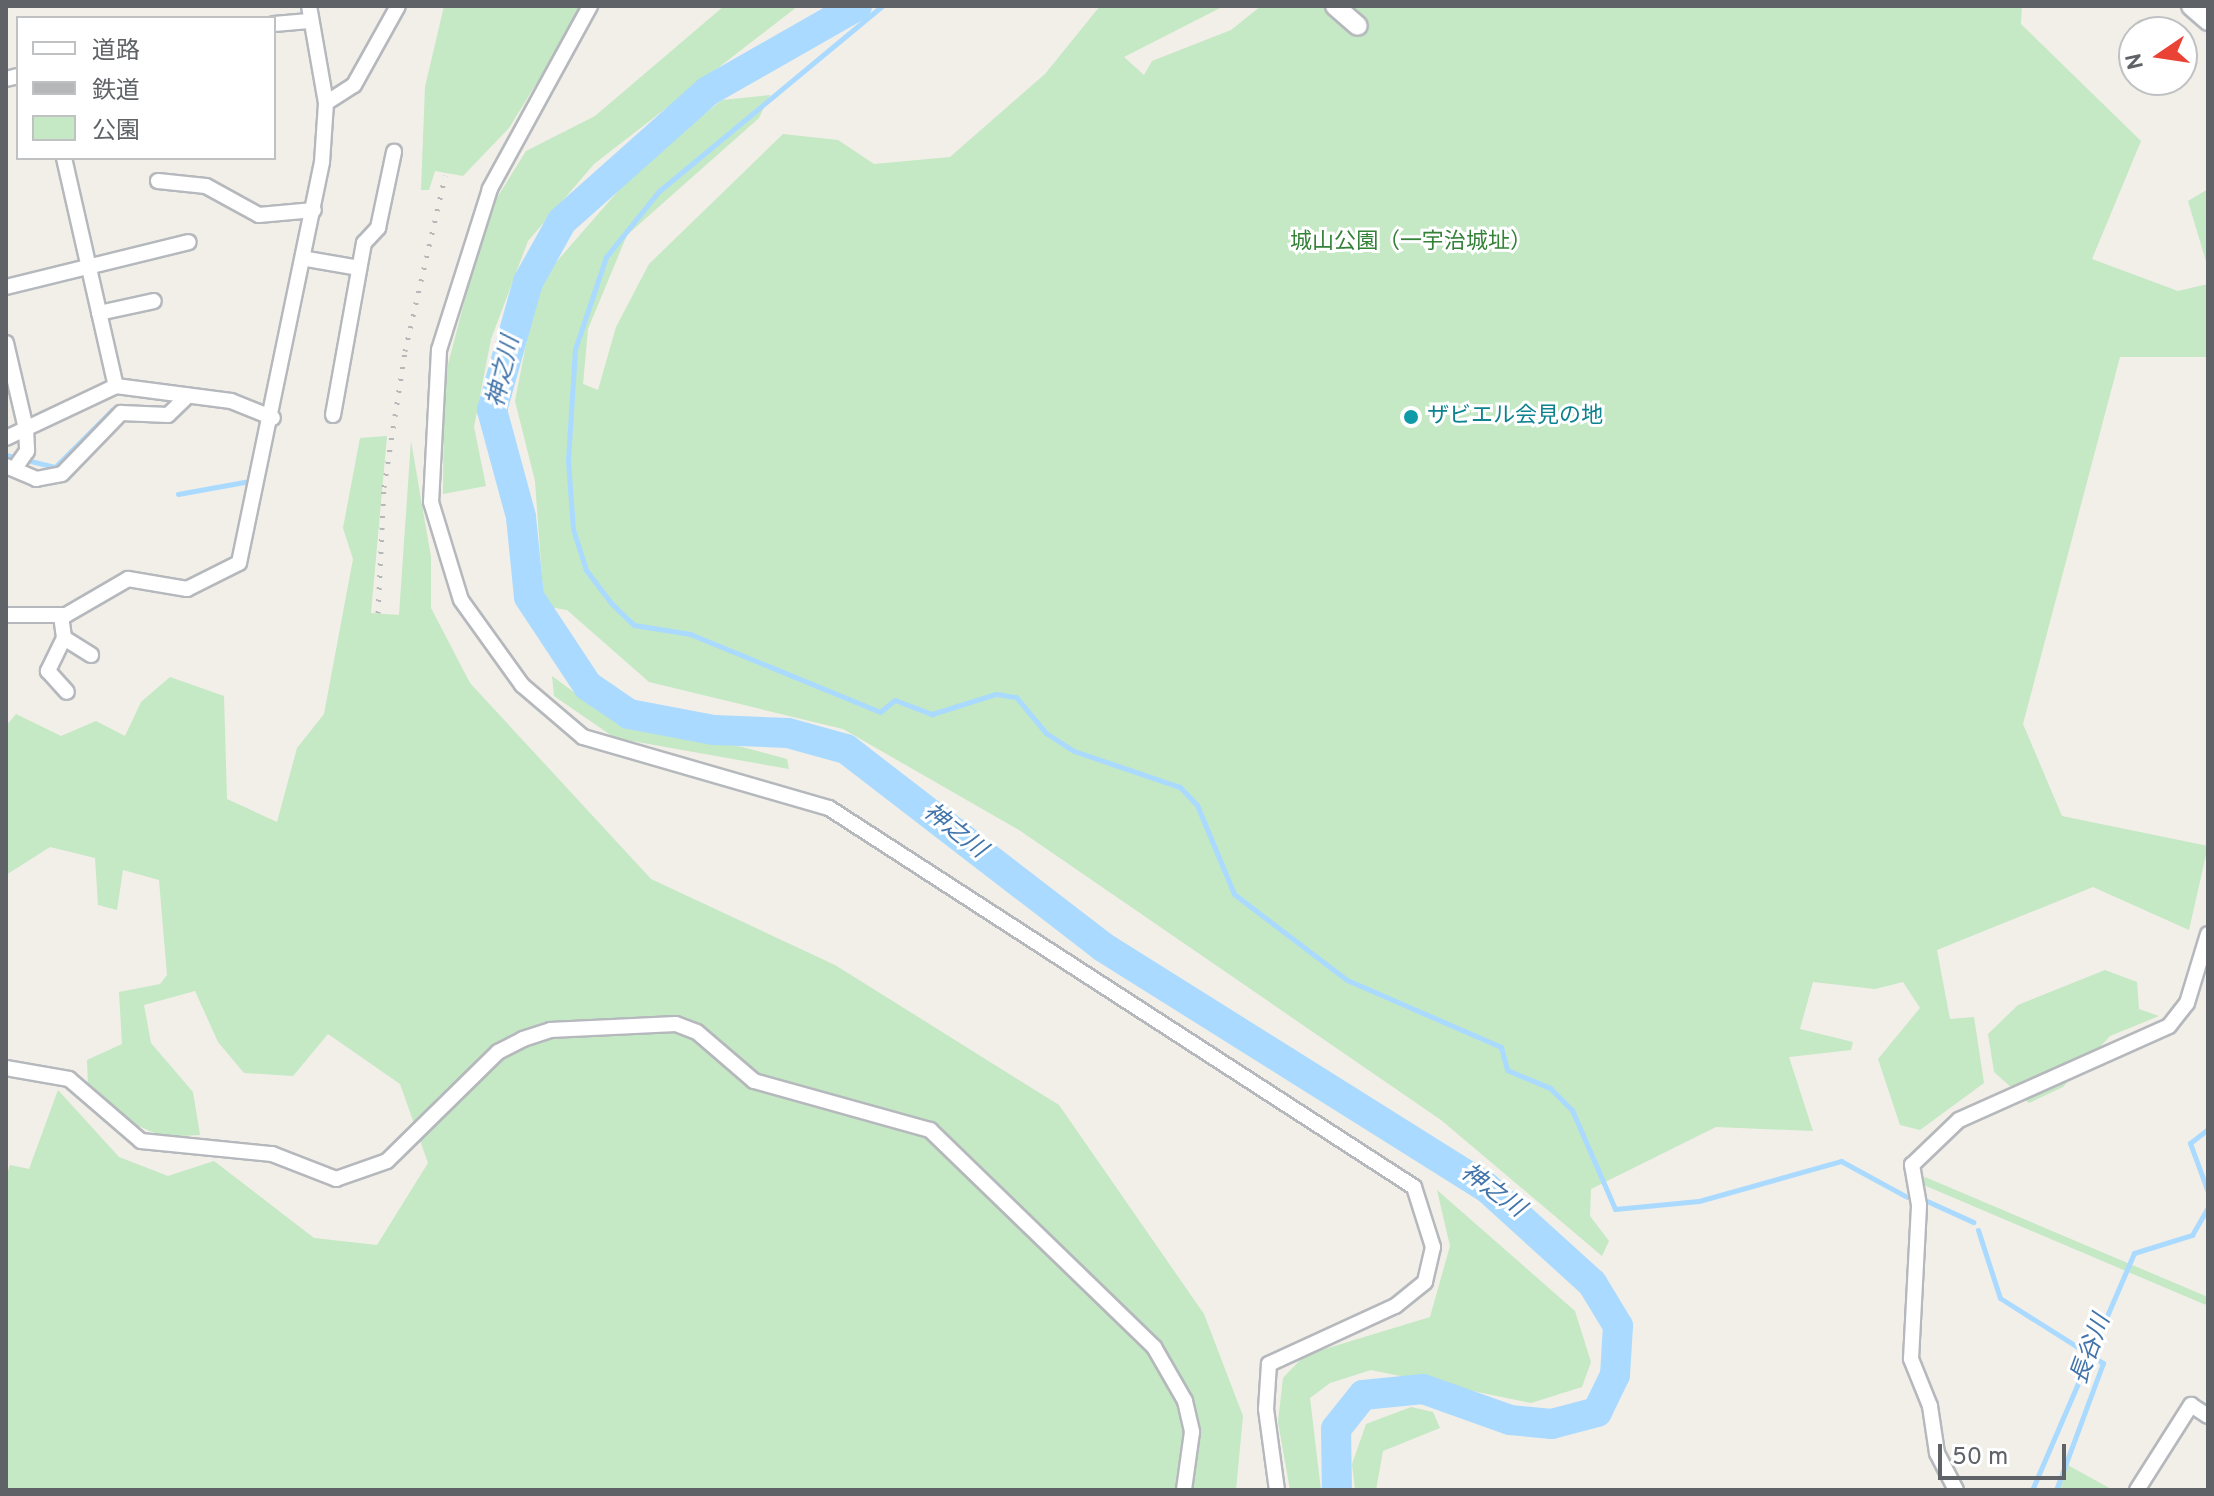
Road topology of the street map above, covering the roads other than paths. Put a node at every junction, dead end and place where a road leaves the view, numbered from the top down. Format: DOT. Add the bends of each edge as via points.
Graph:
graph roads {
  1 [pos="398,6"];
  2 [pos="590,6"];
  3 [pos="1335,6"];
  4 [pos="2191,6"];
  5 [pos="309,13"];
  6 [pos="2208,21"];
  7 [pos="276,23"];
  8 [pos="1358,26"];
  9 [pos="326,103"];
  10 [pos="394,152"];
  11 [pos="64,160"];
  12 [pos="158,181"];
  13 [pos="314,210"];
  14 [pos="189,242"];
  15 [pos="307,259"];
  16 [pos="89,266"];
  17 [pos="359,268"];
  18 [pos="6,287"];
  19 [pos="154,301"];
  20 [pos="99,313"];
  21 [pos="6,343"];
  22 [pos="116,386"];
  23 [pos="188,396"];
  24 [pos="333,415"];
  25 [pos="273,418"];
  26 [pos="26,429"];
  27 [pos="6,438"];
  28 [pos="18,461"];
  29 [pos="6,615"];
  30 [pos="61,616"];
  31 [pos="64,638"];
  32 [pos="91,655"];
  33 [pos="67,692"];
  34 [pos="2208,934"];
  35 [pos="6,1068"];
  36 [pos="2208,1416"];
  37 [pos="1184,1490"];
  38 [pos="1277,1490"];
  39 [pos="1956,1490"];
  40 [pos="2137,1490"];
  1 -- 9 [label="street" via="354,85"];
  2 -- 38 [label="street" via="490,189 439,350 431,502 461,600 522,685 583,737 829,808 1414,1187 1433,1247 1425,1282 1395,1306 1269,1364 1266,1409"];
  3 -- 8 [label="street"];
  4 -- 6 [label="street"];
  5 -- 7 [label="street"];
  5 -- 9 [label="street"];
  9 -- 13 [label="street"];
  10 -- 17 [label="street" via="378,228 364,243"];
  11 -- 16 [label="street"];
  12 -- 13 [label="street" via="206,186 259,215"];
  13 -- 15 [label="street"];
  14 -- 16 [label="street"];
  15 -- 17 [label="street"];
  15 -- 25 [label="street"];
  16 -- 18 [label="street"];
  16 -- 20 [label="street"];
  17 -- 24 [label="street"];
  19 -- 20 [label="street"];
  20 -- 22 [label="street"];
  21 -- 26 [label="street"];
  22 -- 23 [label="street"];
  22 -- 26 [label="street"];
  23 -- 25 [label="street"];
  23 -- 28 [label="street" via="168,415 121,413 62,474 36,479"];
  25 -- 30 [label="street" via="239,563 187,589 128,579"];
  26 -- 27 [label="street"];
  26 -- 28 [label="street"];
  29 -- 30 [label="street"];
  30 -- 31 [label="street"];
  31 -- 32 [label="street"];
  31 -- 33 [label="street" via="48,671"];
  34 -- 39 [label="street" via="2187,1003 2169,1026 1959,1120 1912,1165 1919,1205 1911,1359 1930,1406 1937,1453"];
  35 -- 37 [label="street" via="69,1079 141,1141 272,1154 336,1179 387,1161 498,1052 523,1039 550,1030 676,1024 765,1086 930,1130 1162,1358 1185,1401 1192,1432"];
  36 -- 40 [label="street" via="2191,1405"];
}
